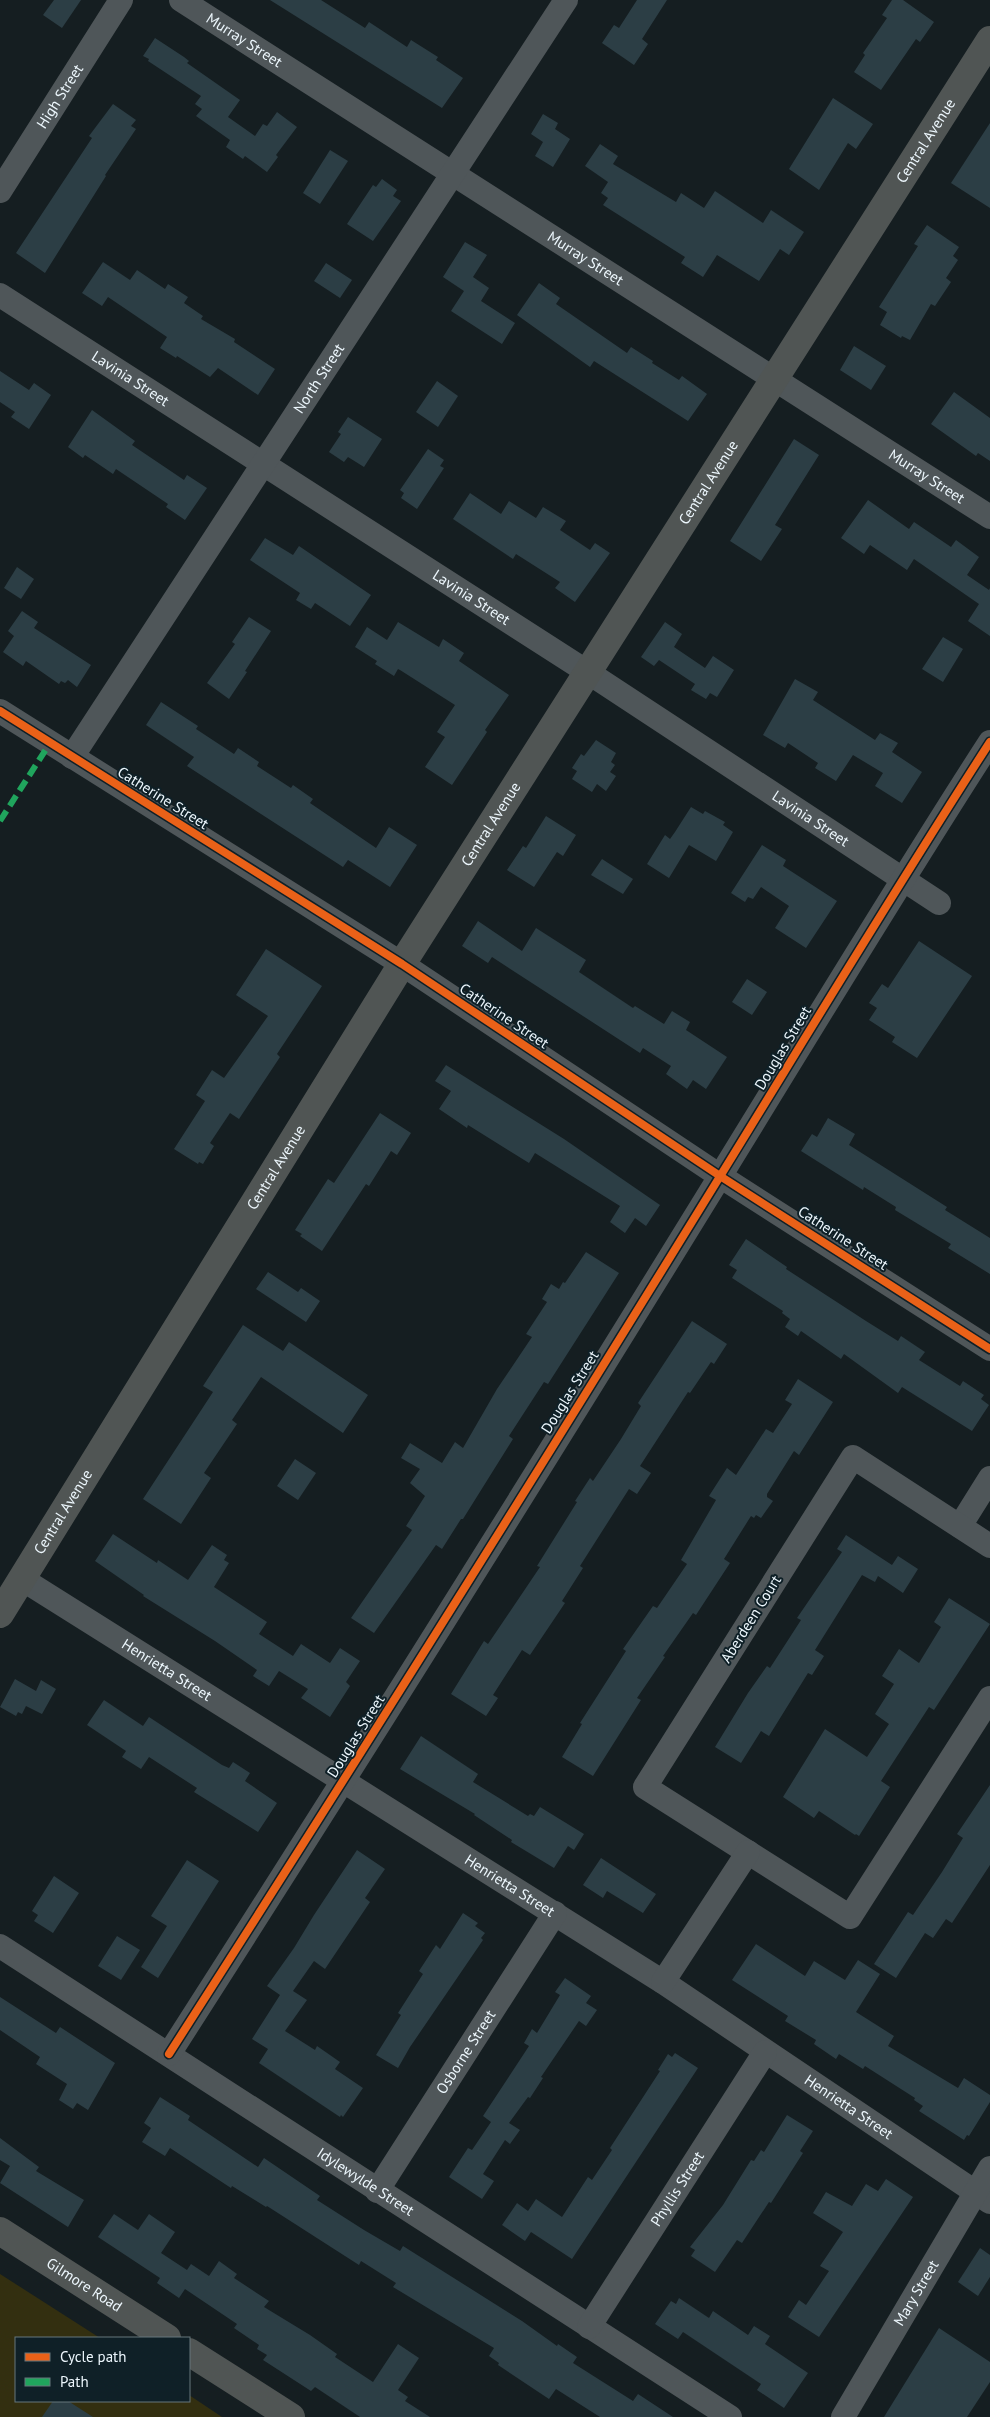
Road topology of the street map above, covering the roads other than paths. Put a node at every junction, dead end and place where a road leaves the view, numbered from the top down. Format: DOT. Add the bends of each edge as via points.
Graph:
graph roads {
  1 [pos="121,0"];
  2 [pos="181,0"];
  3 [pos="566,0"];
  4 [pos="990,40"];
  5 [pos="453,174"];
  6 [pos="0,192"];
  7 [pos="0,295"];
  8 [pos="775,379"];
  9 [pos="264,466"];
  10 [pos="990,517"];
  11 [pos="588,673"];
  12 [pos="0,711"];
  13 [pos="990,742"];
  14 [pos="72,757"];
  15 [pos="902,878"];
  16 [pos="939,903"];
  17 [pos="402,964"];
  18 [pos="720,1176"];
  19 [pos="990,1349"];
  20 [pos="990,1478"];
  21 [pos="960,1526"];
  22 [pos="990,1546"];
  23 [pos="22,1579"];
  24 [pos="0,1614"];
  25 [pos="990,1698"];
  26 [pos="343,1782"];
  27 [pos="748,1852"];
  28 [pos="555,1913"];
  29 [pos="0,1946"];
  30 [pos="662,1982"];
  31 [pos="765,2052"];
  32 [pos="169,2054"];
  33 [pos="990,2168"];
  34 [pos="377,2191"];
  35 [pos="982,2197"];
  36 [pos="0,2232"];
  37 [pos="589,2326"];
  38 [pos="165,2337"];
  39 [pos="190,2353"];
  40 [pos="291,2417"];
  41 [pos="730,2417"];
  42 [pos="843,2417"];
  1 -- 6 [label="street, High Street"];
  2 -- 5 [label="street, Murray Street"];
  3 -- 5 [label="street, North Street"];
  4 -- 8 [label="main road, Central Avenue"];
  5 -- 8 [label="street, Murray Street"];
  5 -- 9 [label="street, North Street"];
  7 -- 9 [label="street, Lavinia Street"];
  8 -- 10 [label="street, Murray Street"];
  8 -- 11 [label="main road, Central Avenue"];
  9 -- 11 [label="street, Lavinia Street"];
  9 -- 14 [label="street, North Street"];
  11 -- 15 [label="street, Lavinia Street"];
  11 -- 17 [label="main road, Central Avenue"];
  12 -- 14 [label="street, Catherine Street"];
  13 -- 15 [label="street, Douglas Street"];
  14 -- 17 [label="street, Catherine Street"];
  15 -- 16 [label="street, Lavinia Street"];
  15 -- 18 [label="street, Douglas Street"];
  17 -- 18 [label="street, Catherine Street"];
  17 -- 23 [label="main road, Central Avenue"];
  18 -- 19 [label="street, Catherine Street"];
  18 -- 26 [label="street, Douglas Street"];
  20 -- 21 [label="street"];
  21 -- 22 [label="street, Aberdeen Court"];
  21 -- 27 [label="street, Aberdeen Court" via="853,1457 645,1786"];
  23 -- 24 [label="main road, Central Avenue"];
  23 -- 26 [label="street, Henrietta Street"];
  25 -- 27 [label="street, Aberdeen Court" via="850,1917"];
  26 -- 28 [label="street, Henrietta Street"];
  26 -- 32 [label="street, Douglas Street"];
  27 -- 30 [label="street"];
  28 -- 30 [label="street, Henrietta Street"];
  28 -- 34 [label="street, Osborne Street"];
  29 -- 32 [label="street, Idylewylde Street"];
  30 -- 31 [label="street, Henrietta Street"];
  31 -- 35 [label="street, Henrietta Street"];
  31 -- 37 [label="street, Phyllis Street"];
  32 -- 34 [label="street, Idylewylde Street"];
  33 -- 35 [label="street, Mary Street"];
  34 -- 37 [label="street, Idylewylde Street"];
  35 -- 42 [label="street, Mary Street"];
  36 -- 38 [label="main road, Gilmore Road"];
  37 -- 41 [label="street, Idylewylde Street"];
  39 -- 40 [label="main road"];
}
